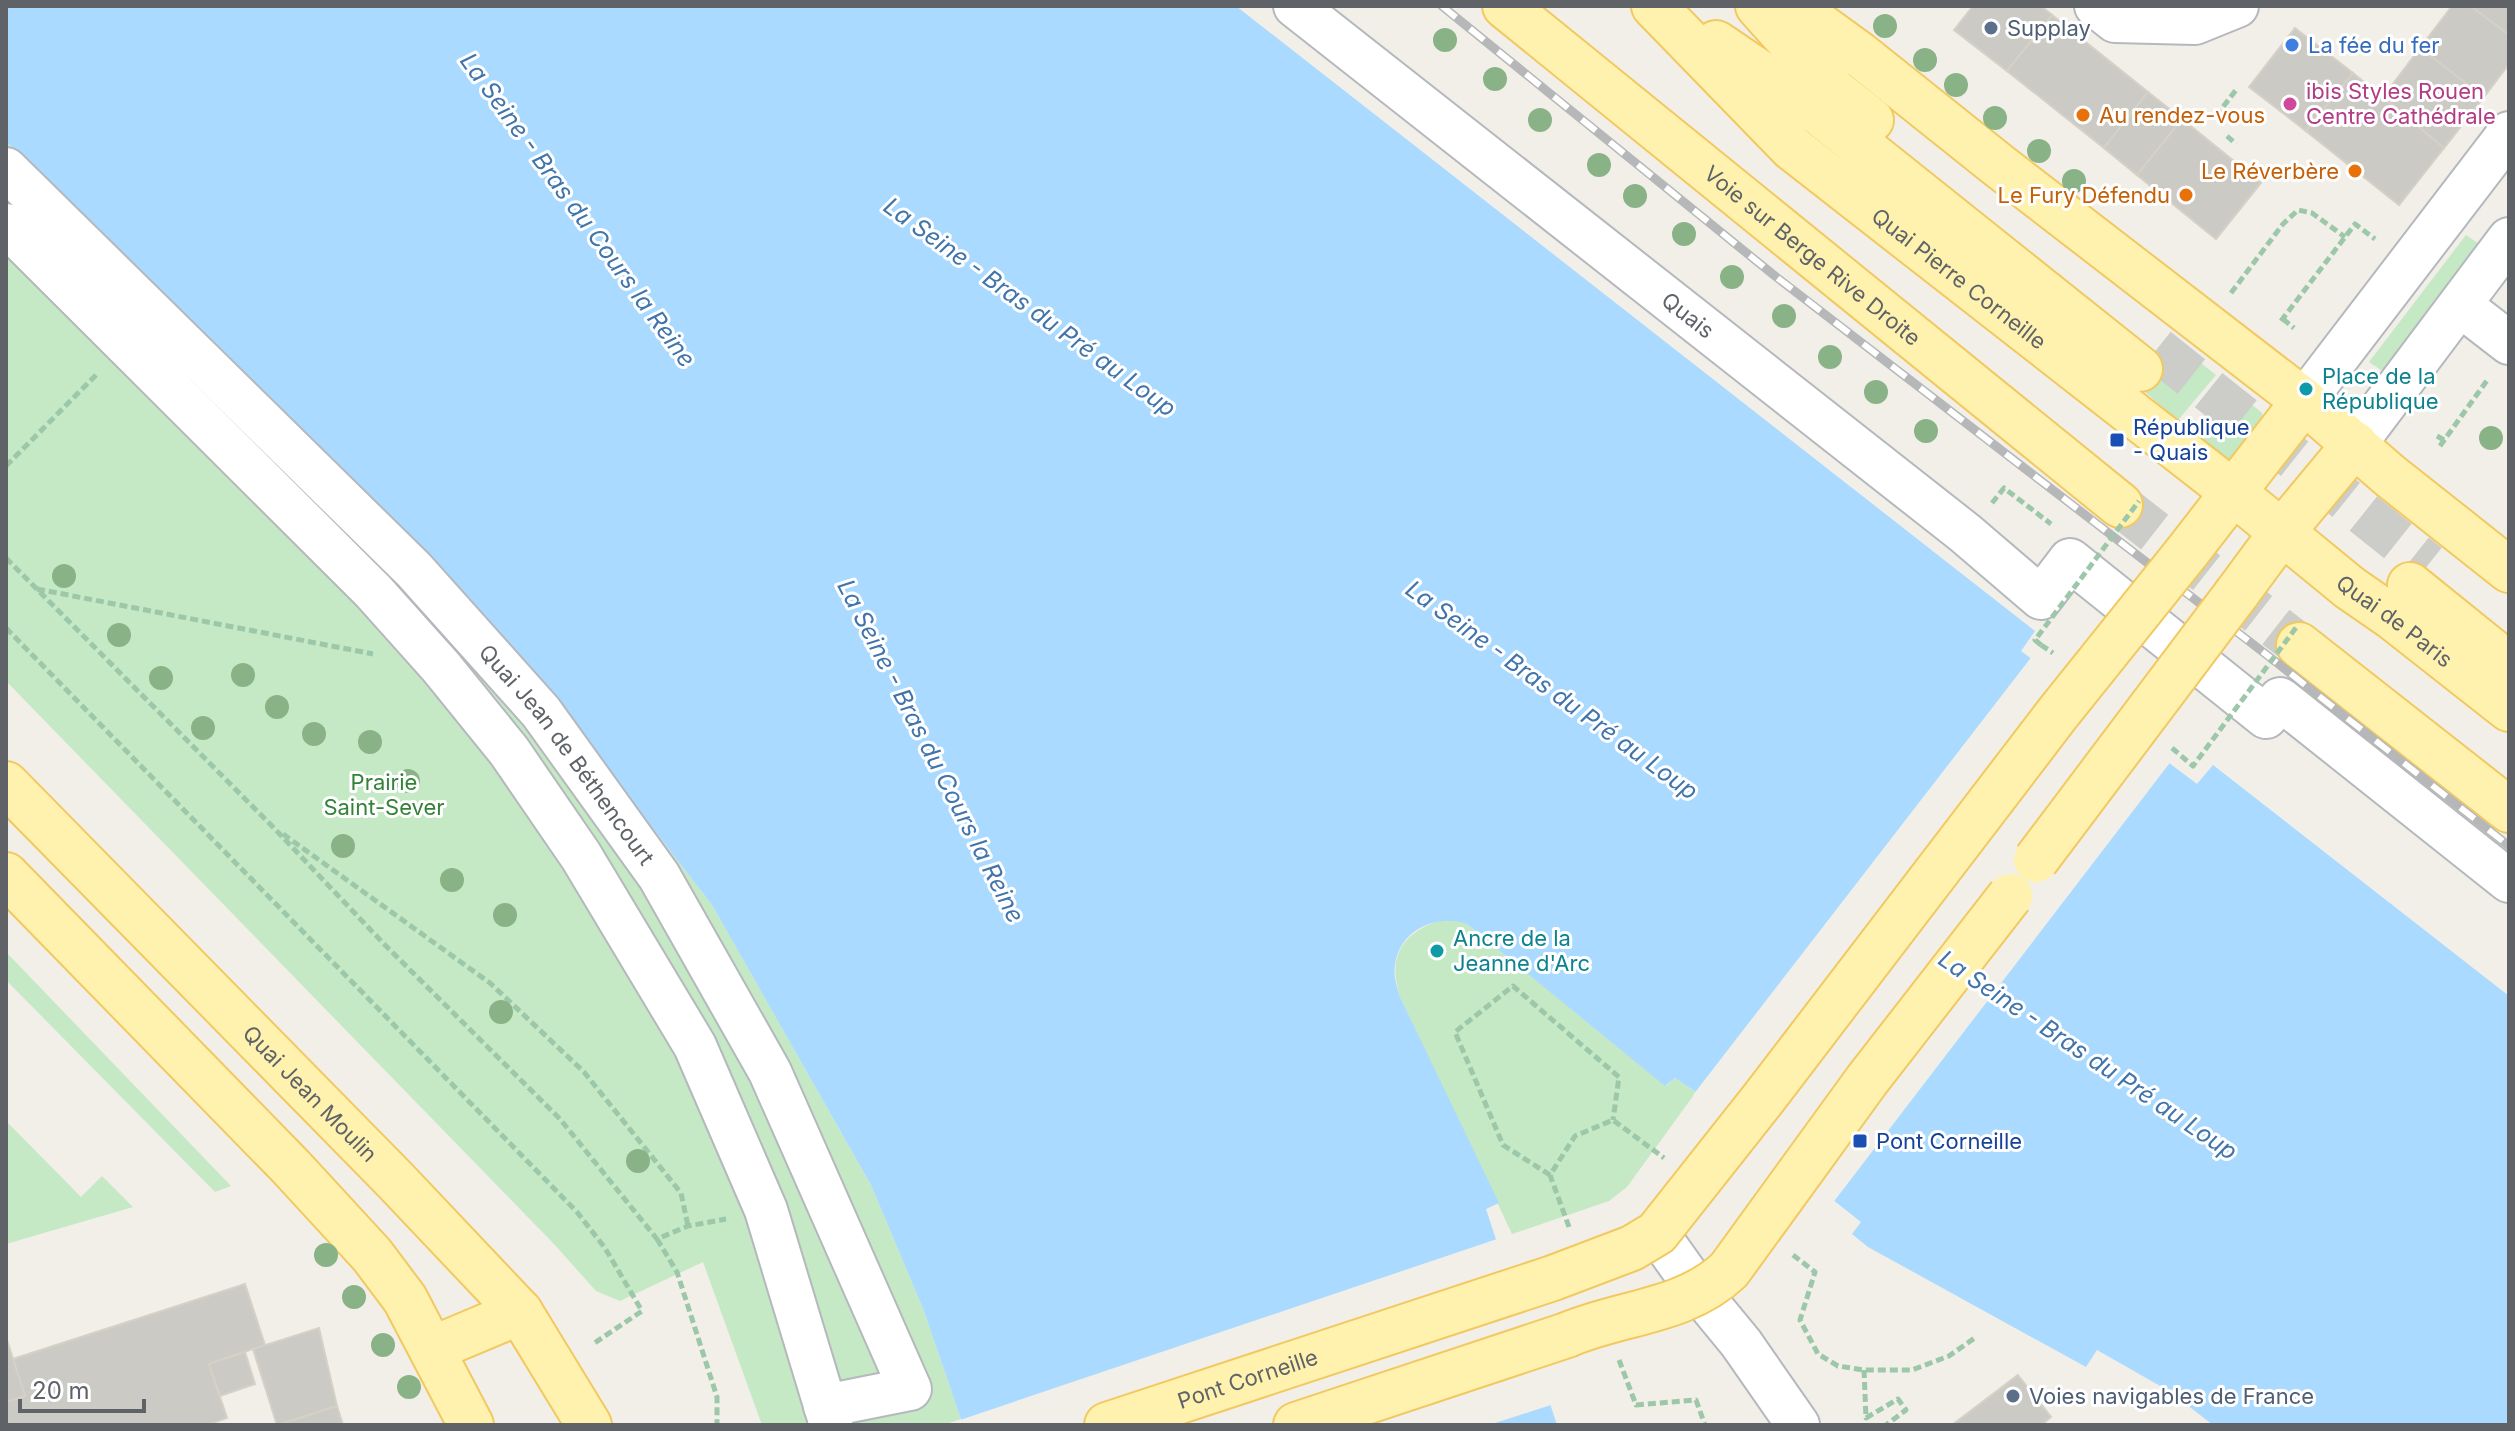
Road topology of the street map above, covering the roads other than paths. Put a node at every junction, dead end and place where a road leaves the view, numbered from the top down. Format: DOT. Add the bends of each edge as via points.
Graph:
graph roads {
  1 [pos="1295,6"];
  2 [pos="1505,6"];
  3 [pos="1654,6"];
  4 [pos="1661,6"];
  5 [pos="1758,6"];
  6 [pos="1793,6"];
  7 [pos="2096,6"];
  8 [pos="2237,6"];
  9 [pos="2184,15"];
  10 [pos="2509,133"];
  11 [pos="6,169"];
  12 [pos="6,225"];
  13 [pos="2509,239"];
  14 [pos="2460,305"];
  15 [pos="2499,360"];
  16 [pos="2304,401"];
  17 [pos="2355,444"];
  18 [pos="2129,503"];
  19 [pos="2226,504"];
  20 [pos="2275,542"];
  21 [pos="2509,570"];
  22 [pos="2509,630"];
  23 [pos="2299,635"];
  24 [pos="2509,665"];
  25 [pos="2509,709"];
  26 [pos="6,784"];
  27 [pos="2509,810"];
  28 [pos="6,875"];
  29 [pos="2509,881"];
  30 [pos="1657,1233"];
  31 [pos="1699,1292"];
  32 [pos="520,1312"];
  33 [pos="432,1349"];
  34 [pos="828,1416"];
  35 [pos="471,1425"];
  36 [pos="589,1425"];
  37 [pos="1107,1425"];
  38 [pos="1296,1425"];
  39 [pos="1798,1425"];
  1 -- 29 [label="street, Quais" via="1993,515 2041,598 2070,560 2266,717 2280,699"];
  2 -- 18 [label="main road, Voie sur Berge Rive Droite"];
  3 -- 19 [label="main road, Quai Pierre Corneille" via="1792,148"];
  4 -- 5 [label="main road" via="1818,112 2148,359 1834,91"];
  6 -- 16 [label="main road"];
  7 -- 9 [label="street" via="2115,21"];
  8 -- 9 [label="street"];
  10 -- 16 [label="street"];
  11 -- 34 [label="street, Quai Jean de Béthencourt" via="414,570 541,712 659,876 770,1072 910,1389"];
  12 -- 34 [label="street, Quai Jean de Béthencourt" via="373,591 509,751 581,856 695,1046 766,1210"];
  13 -- 14 [label="street"];
  14 -- 15 [label="street"];
  14 -- 17 [label="street"];
  16 -- 17 [label="main road"];
  16 -- 19 [label="main road, Pont Corneille"];
  17 -- 20 [label="main road"];
  17 -- 21 [label="main road"];
  19 -- 20 [label="main road, Quai Pierre Corneille"];
  19 -- 30 [label="main road, Pont Corneille, bridge"];
  20 -- 25 [label="main road, Quai de Paris" via="2392,617"];
  20 -- 31 [label="main road, bridge" via="1729,1270"];
  22 -- 24 [label="main road" via="2419,575"];
  23 -- 27 [label="main road"];
  26 -- 32 [label="main road, Quai Jean Moulin"];
  28 -- 33 [label="main road" via="355,1234 405,1299"];
  30 -- 31 [label="street"];
  30 -- 37 [label="main road, Pont Corneille, bridge" via="1566,1275"];
  31 -- 38 [label="main road, bridge"];
  31 -- 39 [label="street"];
  32 -- 33 [label="main road"];
  32 -- 36 [label="main road, Quai Jean Moulin"];
  33 -- 35 [label="main road"];
}
